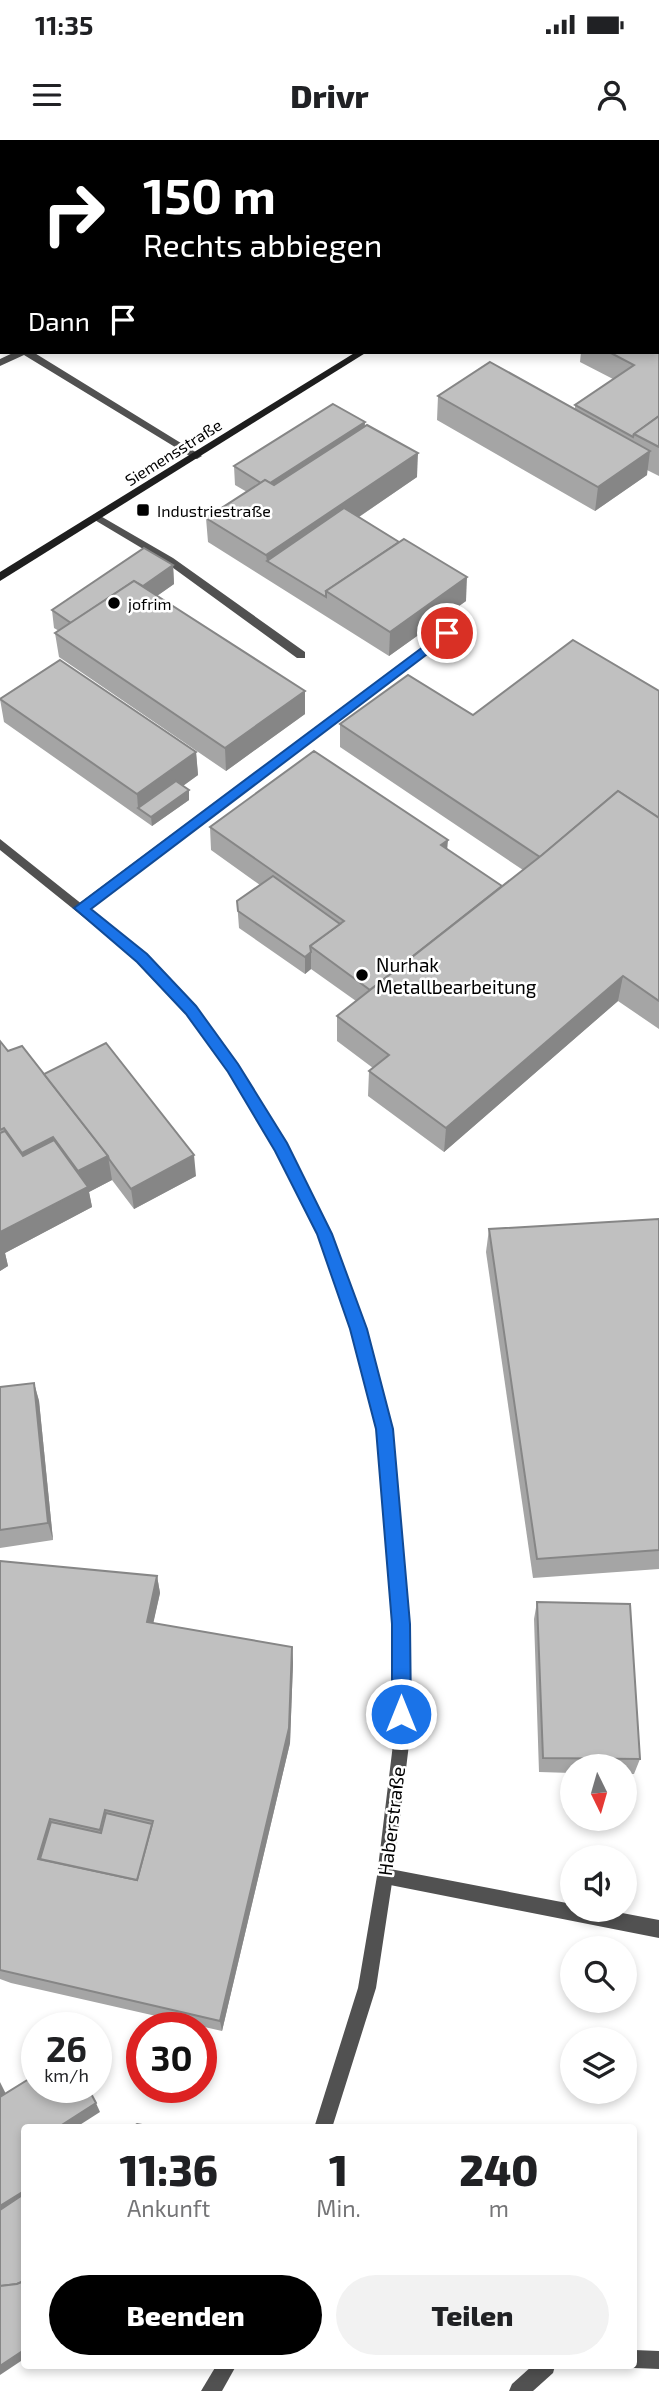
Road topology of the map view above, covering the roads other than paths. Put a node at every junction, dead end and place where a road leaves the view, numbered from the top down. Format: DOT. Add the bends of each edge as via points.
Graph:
graph roads {
  1 [pos="20,354"];
  2 [pos="27,354"];
  3 [pos="359,354"];
  4 [pos="0,363"];
  5 [pos="197,456"];
  6 [pos="97,517"];
  7 [pos="0,577"];
  8 [pos="447,633"];
  9 [pos="301,655"];
  10 [pos="0,843"];
  11 [pos="81,908"];
  12 [pos="385,1876"];
  13 [pos="659,1929"];
  14 [pos="324,2124"];
  15 [pos="637,2359"];
  16 [pos="659,2360"];
  17 [pos="225,2369"];
  18 [pos="543,2369"];
  19 [pos="211,2391"];
  20 [pos="519,2391"];
  1 -- 4 [label="street"];
  2 -- 5 [label="street"];
  3 -- 5 [label="street, Siemensstraße"];
  5 -- 6 [label="street, Siemensstraße"];
  6 -- 7 [label="street, Siemensstraße"];
  6 -- 9 [label="street" via="169,560"];
  8 -- 11 [label="street"];
  10 -- 11 [label="street, Haberstraße"];
  11 -- 12 [label="street, Haberstraße" via="142,958 191,1010 233,1068 281,1148 324,1234 358,1329 384,1429 401,1624 402,1736"];
  12 -- 13 [label="street"];
  12 -- 14 [label="street, Haberstraße" via="367,1989"];
  15 -- 16 [label="street"];
  17 -- 19 [label="street"];
  18 -- 20 [label="street"];
}
